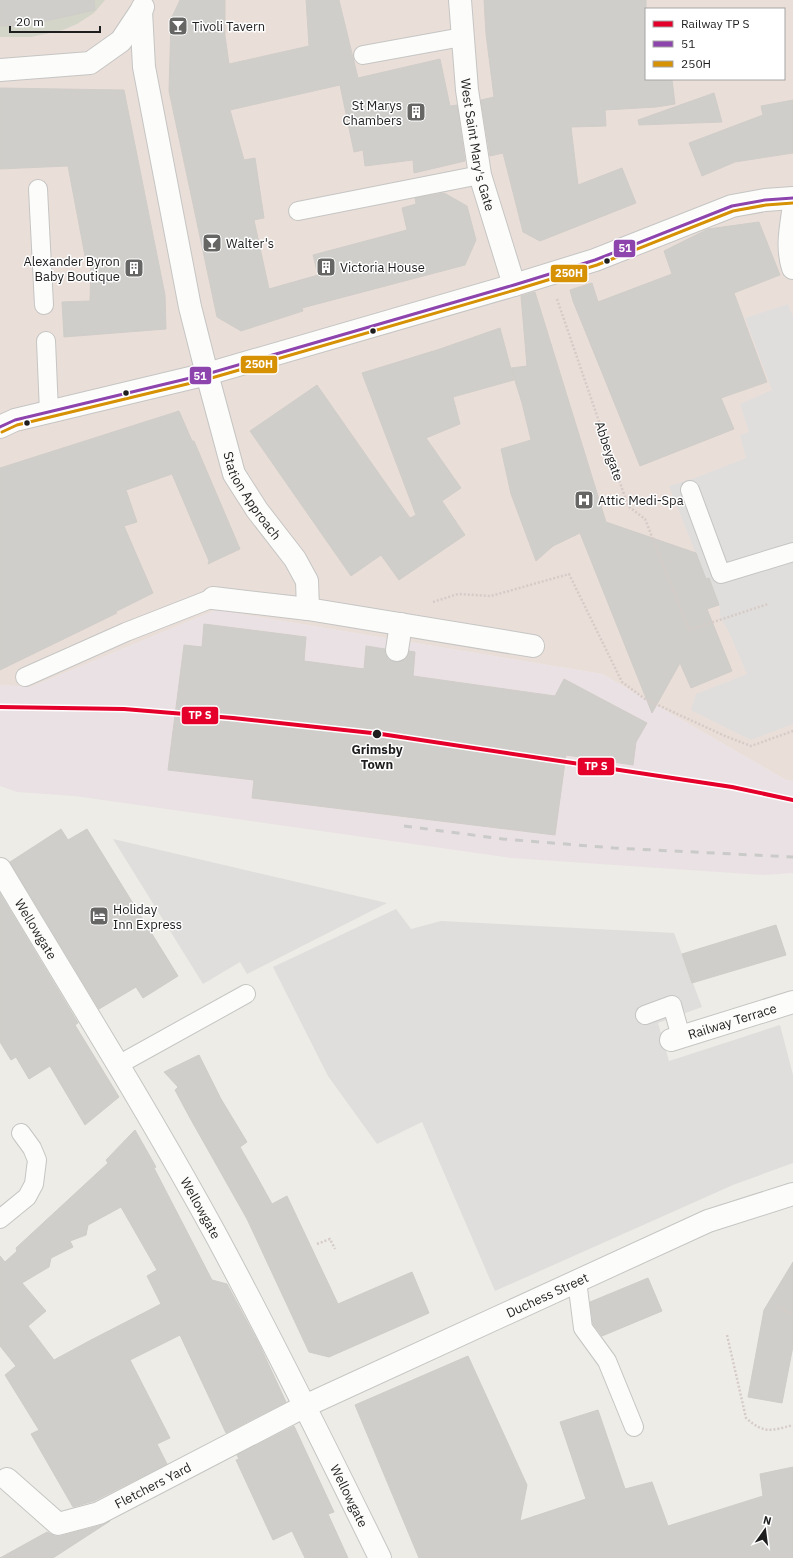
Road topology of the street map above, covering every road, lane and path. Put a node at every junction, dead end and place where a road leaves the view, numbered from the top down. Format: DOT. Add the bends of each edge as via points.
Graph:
graph roads {
  1 [pos="460,0"];
  2 [pos="143,6"];
  3 [pos="462,38"];
  4 [pos="363,55"];
  5 [pos="0,70"];
  6 [pos="480,174"];
  7 [pos="38,189"];
  8 [pos="793,198"];
  9 [pos="298,211"];
  10 [pos="793,212"];
  11 [pos="793,268"];
  12 [pos="532,279"];
  13 [pos="44,305"];
  14 [pos="46,340"];
  15 [pos="207,374"];
  16 [pos="49,412"];
  17 [pos="0,427"];
  18 [pos="690,490"];
  19 [pos="793,552"];
  20 [pos="213,598"];
  21 [pos="432,602"];
  22 [pos="768,604"];
  23 [pos="308,609"];
  24 [pos="401,624"];
  25 [pos="533,646"];
  26 [pos="397,650"];
  27 [pos="24,677"];
  28 [pos="793,731"];
  29 [pos="0,869"];
  30 [pos="246,994"];
  31 [pos="793,1002"];
  32 [pos="645,1015"];
  33 [pos="676,1039"];
  34 [pos="118,1065"];
  35 [pos="21,1133"];
  36 [pos="793,1194"];
  37 [pos="0,1219"];
  38 [pos="317,1244"];
  39 [pos="335,1249"];
  40 [pos="577,1281"];
  41 [pos="777,1306"];
  42 [pos="793,1315"];
  43 [pos="727,1335"];
  44 [pos="305,1406"];
  45 [pos="793,1425"];
  46 [pos="634,1427"];
  47 [pos="7,1479"];
  48 [pos="380,1558"];
  1 -- 3 [label="street, West Saint Mary's Gate"];
  2 -- 5 [label="street" via="121,41 90,63"];
  2 -- 15 [label="street, Station Approach" via="144,67 190,307"];
  3 -- 4 [label="lane"];
  3 -- 6 [label="street, West Saint Mary's Gate"];
  6 -- 9 [label="lane"];
  6 -- 12 [label="street, West Saint Mary's Gate"];
  7 -- 13 [label="lane"];
  8 -- 12 [label="street" via="732,206 595,260"];
  10 -- 11 [label="street" via="789,237 789,255"];
  12 -- 15 [label="street"];
  12 -- 22 [label="path, Abbeygate" via="628,506 645,519 689,630"];
  14 -- 16 [label="lane"];
  15 -- 16 [label="street"];
  15 -- 23 [label="street, Station Approach" via="234,474 257,510 295,559 307,581"];
  16 -- 17 [label="street" via="15,420"];
  18 -- 19 [label="lane" via="721,574"];
  20 -- 23 [label="street"];
  20 -- 27 [label="lane" via="126,632"];
  21 -- 28 [label="path" via="458,594 491,596 569,574 622,682 645,699 751,746"];
  23 -- 24 [label="street"];
  24 -- 25 [label="street"];
  24 -- 26 [label="street"];
  29 -- 34 [label="street, Wellowgate"];
  30 -- 34 [label="lane"];
  31 -- 33 [label="street, Railway Terrace"];
  32 -- 33 [label="lane" via="672,1005"];
  34 -- 44 [label="street, Wellowgate" via="217,1238"];
  35 -- 37 [label="lane" via="37,1160 34,1184 27,1197"];
  36 -- 40 [label="street, Duchess Street" via="708,1221"];
  38 -- 39 [label="path" via="330,1238"];
  40 -- 44 [label="street, Duchess Street"];
  40 -- 46 [label="lane" via="583,1328 607,1361"];
  41 -- 42 [label="path"];
  43 -- 45 [label="path" via="746,1418 758,1427 770,1431"];
  44 -- 47 [label="street, Fletchers Yard" via="99,1513 58,1524"];
  44 -- 48 [label="street, Wellowgate"];
}
